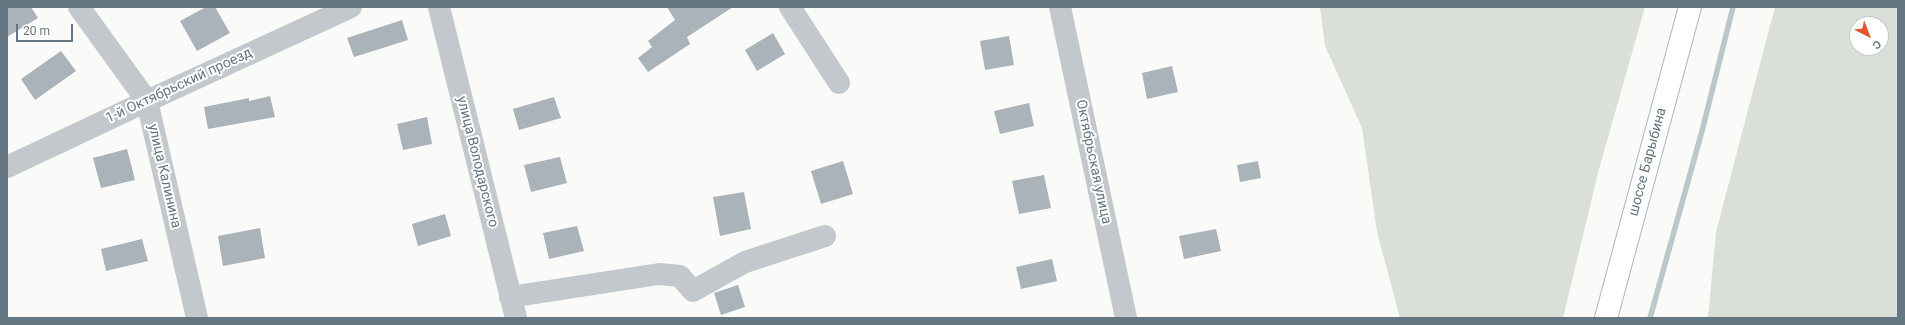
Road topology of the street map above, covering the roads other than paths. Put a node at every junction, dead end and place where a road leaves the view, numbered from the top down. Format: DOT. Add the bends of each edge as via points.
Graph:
graph roads {
  1 [pos="79,7"];
  2 [pos="351,7"];
  3 [pos="439,7"];
  4 [pos="790,7"];
  5 [pos="1060,7"];
  6 [pos="1690,7"];
  7 [pos="839,83"];
  8 [pos="147,100"];
  9 [pos="7,167"];
  10 [pos="825,236"];
  11 [pos="510,297"];
  12 [pos="197,318"];
  13 [pos="516,318"];
  14 [pos="1126,318"];
  15 [pos="1606,318"];
  1 -- 8 [label="street, улица Калинина"];
  2 -- 8 [label="street, 1-й Октябрьский проезд"];
  3 -- 11 [label="street, улица Володарского"];
  4 -- 7 [label="street"];
  5 -- 14 [label="street, Октябрьская улица"];
  6 -- 15 [label="main road, шоссе Барыбина"];
  8 -- 9 [label="street, 1-й Октябрьский проезд"];
  8 -- 12 [label="street, улица Калинина"];
  10 -- 11 [label="street" via="745,262 693,291 680,276 659,274"];
  11 -- 13 [label="street, улица Володарского"];
}
